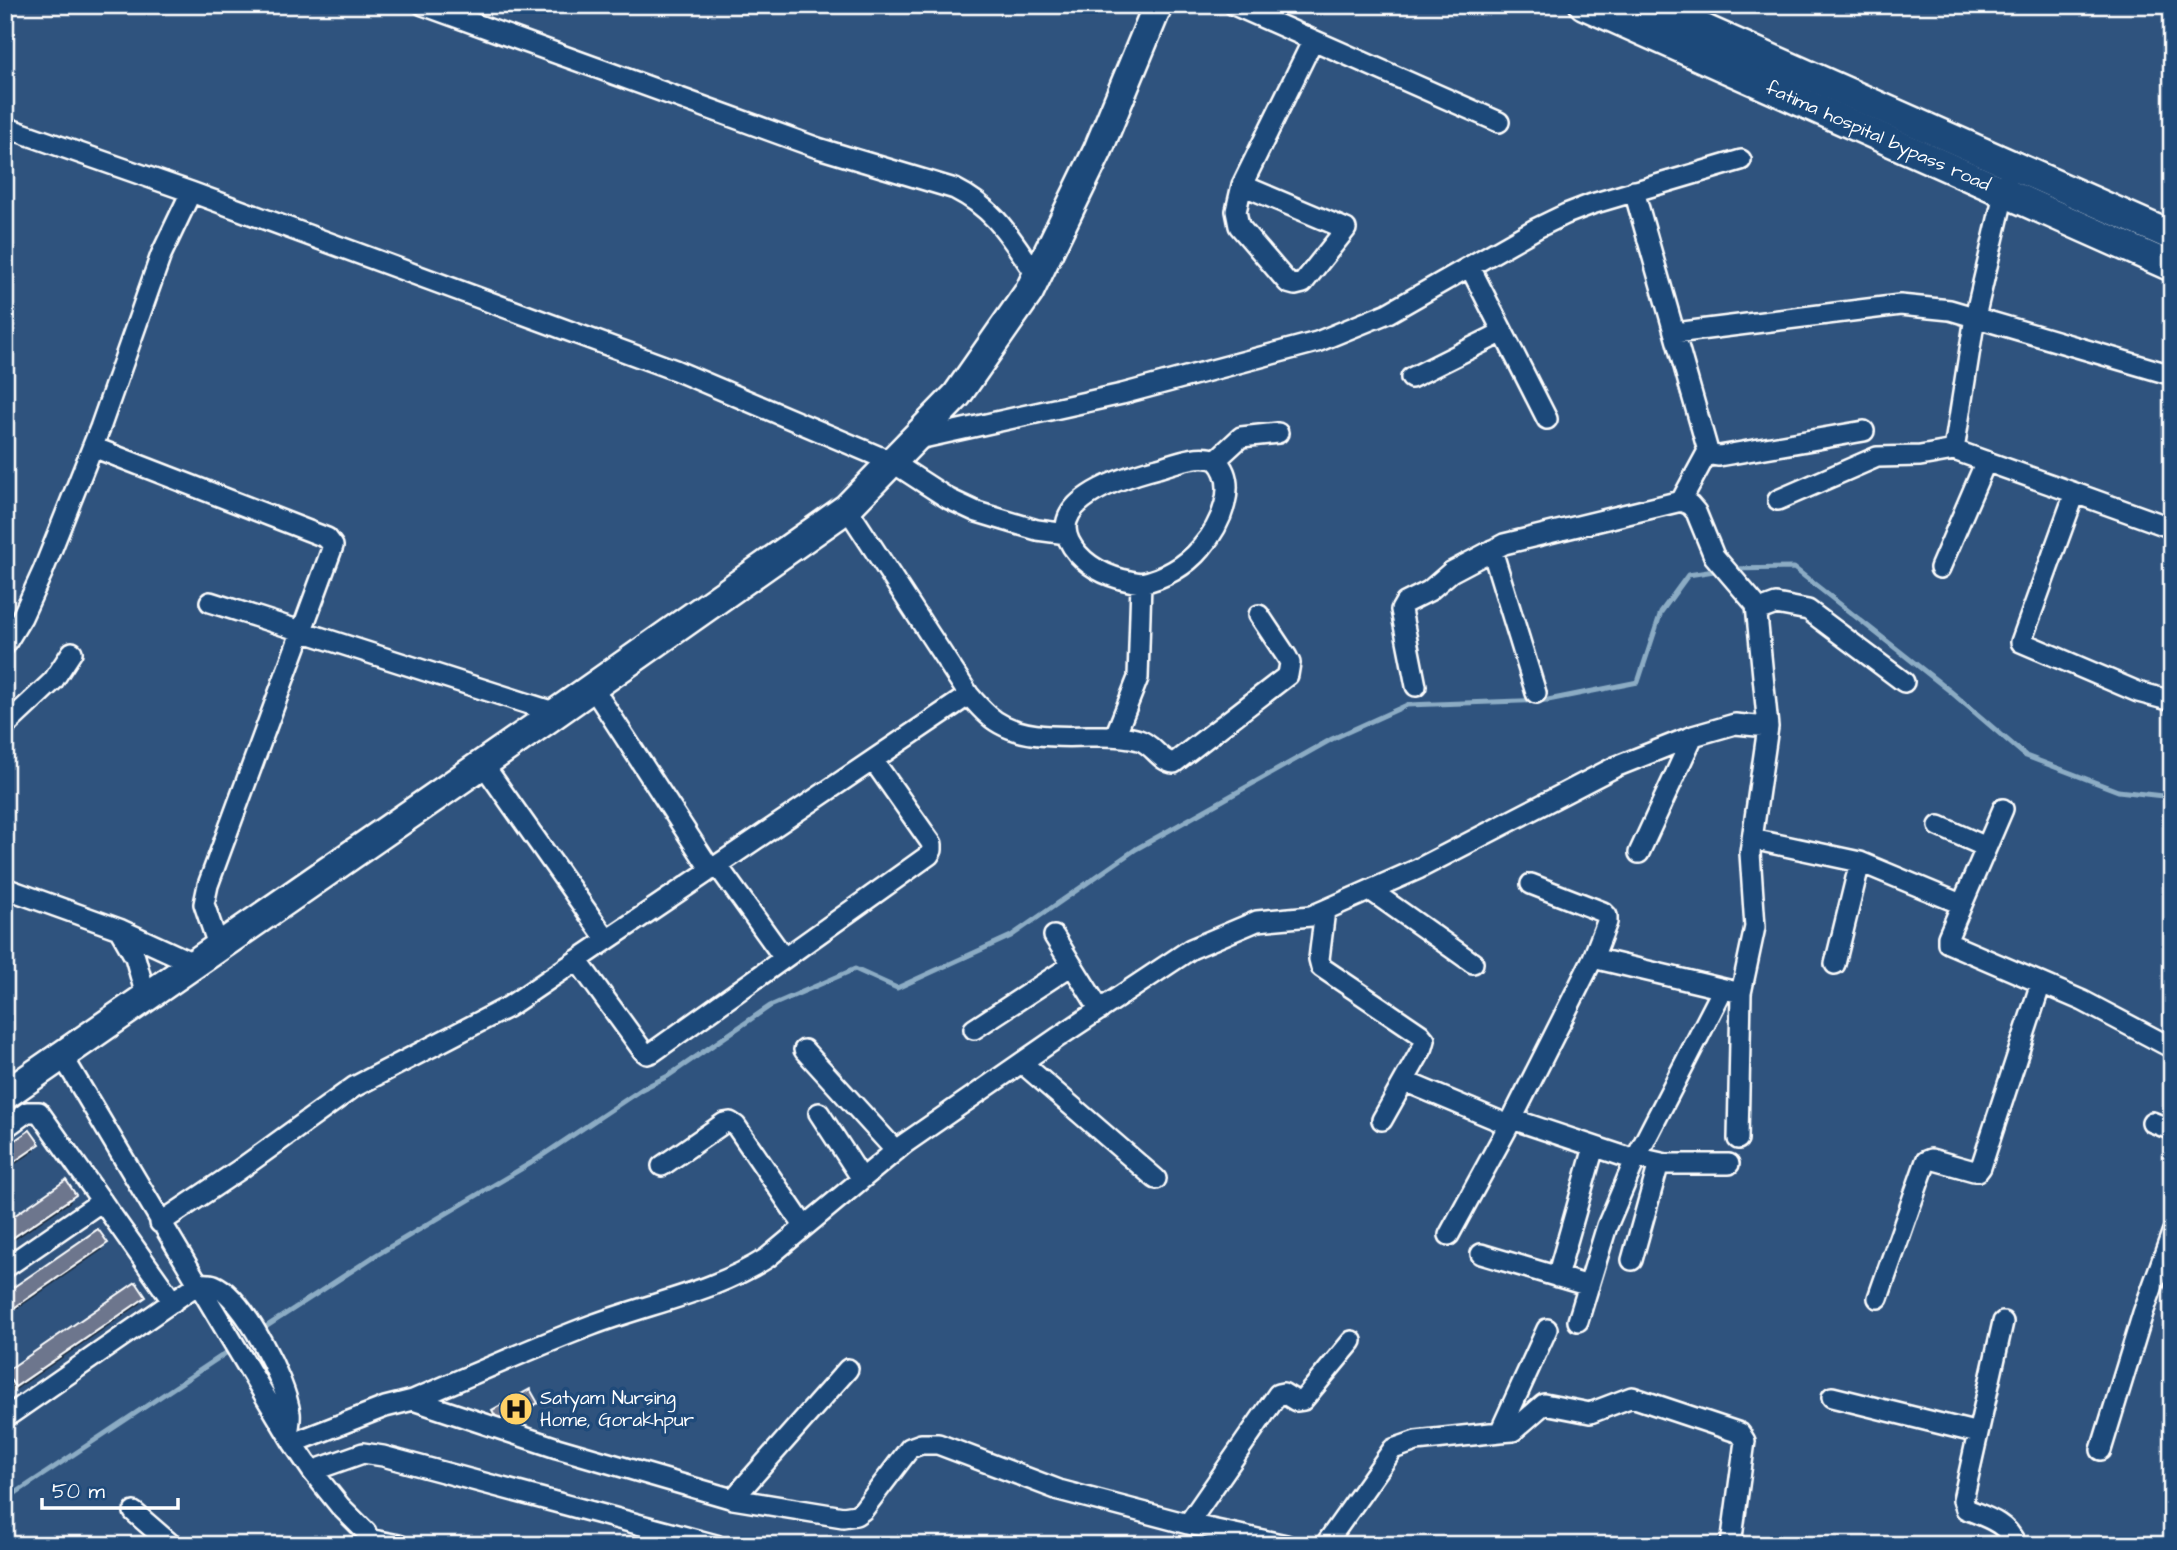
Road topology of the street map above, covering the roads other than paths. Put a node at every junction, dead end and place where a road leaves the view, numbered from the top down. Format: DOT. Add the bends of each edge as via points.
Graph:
graph roads {
  1 [pos="423,5"];
  2 [pos="1157,5"];
  3 [pos="1234,5"];
  4 [pos="1584,5"];
  5 [pos="1650,5"];
  6 [pos="1313,40"];
  7 [pos="1499,122"];
  8 [pos="5,127"];
  9 [pos="1741,160"];
  10 [pos="2007,179"];
  11 [pos="1242,186"];
  12 [pos="1634,191"];
  13 [pos="191,192"];
  14 [pos="2172,236"];
  15 [pos="1470,267"];
  16 [pos="2172,267"];
  17 [pos="1037,276"];
  18 [pos="1975,317"];
  19 [pos="1503,332"];
  20 [pos="1675,333"];
  21 [pos="2172,375"];
  22 [pos="1411,377"];
  23 [pos="1547,419"];
  24 [pos="1864,431"];
  25 [pos="1278,433"];
  26 [pos="913,440"];
  27 [pos="93,447"];
  28 [pos="1954,450"];
  29 [pos="1708,451"];
  30 [pos="1216,460"];
  31 [pos="1986,461"];
  32 [pos="892,462"];
  33 [pos="2076,493"];
  34 [pos="1778,500"];
  35 [pos="1681,501"];
  36 [pos="847,508"];
  37 [pos="2172,528"];
  38 [pos="1067,534"];
  39 [pos="1492,550"];
  40 [pos="1940,568"];
  41 [pos="1141,583"];
  42 [pos="210,602"];
  43 [pos="1756,608"];
  44 [pos="1259,615"];
  45 [pos="302,631"];
  46 [pos="5,645"];
  47 [pos="72,652"];
  48 [pos="1903,682"];
  49 [pos="1416,686"];
  50 [pos="593,688"];
  51 [pos="1536,693"];
  52 [pos="970,695"];
  53 [pos="2172,701"];
  54 [pos="557,713"];
  55 [pos="5,726"];
  56 [pos="1768,727"];
  57 [pos="1115,736"];
  58 [pos="1693,736"];
  59 [pos="873,760"];
  60 [pos="483,764"];
  61 [pos="2003,808"];
  62 [pos="1939,826"];
  63 [pos="1752,839"];
  64 [pos="1986,846"];
  65 [pos="1639,853"];
  66 [pos="1860,862"];
  67 [pos="714,868"];
  68 [pos="1531,884"];
  69 [pos="5,888"];
  70 [pos="1370,890"];
  71 [pos="1961,904"];
  72 [pos="1325,910"];
  73 [pos="119,929"];
  74 [pos="1054,936"];
  75 [pos="607,940"];
  76 [pos="219,948"];
  77 [pos="784,958"];
  78 [pos="1592,958"];
  79 [pos="577,960"];
  80 [pos="193,963"];
  81 [pos="1473,963"];
  82 [pos="1835,964"];
  83 [pos="1072,965"];
  84 [pos="2041,983"];
  85 [pos="1732,991"];
  86 [pos="146,996"];
  87 [pos="1100,1010"];
  88 [pos="974,1029"];
  89 [pos="2172,1048"];
  90 [pos="804,1050"];
  91 [pos="62,1055"];
  92 [pos="1022,1063"];
  93 [pos="1404,1081"];
  94 [pos="5,1095"];
  95 [pos="820,1113"];
  96 [pos="1382,1120"];
  97 [pos="1510,1122"];
  98 [pos="2152,1122"];
  99 [pos="5,1128"];
  100 [pos="2172,1130"];
  101 [pos="1738,1139"];
  102 [pos="1594,1147"];
  103 [pos="896,1151"];
  104 [pos="1636,1159"];
  105 [pos="1660,1163"];
  106 [pos="1728,1164"];
  107 [pos="662,1166"];
  108 [pos="1156,1178"];
  109 [pos="862,1179"];
  110 [pos="102,1201"];
  111 [pos="160,1223"];
  112 [pos="804,1226"];
  113 [pos="2172,1233"];
  114 [pos="1449,1235"];
  115 [pos="1481,1254"];
  116 [pos="1632,1260"];
  117 [pos="5,1268"];
  118 [pos="1557,1277"];
  119 [pos="198,1284"];
  120 [pos="1589,1286"];
  121 [pos="1878,1298"];
  122 [pos="173,1302"];
  123 [pos="1578,1321"];
  124 [pos="2003,1322"];
  125 [pos="1547,1329"];
  126 [pos="1352,1341"];
  127 [pos="848,1368"];
  128 [pos="1832,1397"];
  129 [pos="412,1400"];
  130 [pos="5,1418"];
  131 [pos="1500,1432"];
  132 [pos="1978,1433"];
  133 [pos="291,1439"];
  134 [pos="2101,1450"];
  135 [pos="312,1471"];
  136 [pos="733,1499"];
  137 [pos="134,1512"];
  138 [pos="1188,1524"];
  139 [pos="368,1542"];
  140 [pos="172,1545"];
  141 [pos="399,1545"];
  142 [pos="716,1545"];
  143 [pos="1286,1545"];
  144 [pos="1325,1545"];
  145 [pos="1731,1545"];
  146 [pos="2016,1545"];
  1 -- 17 [label="street" via="818,148 974,198 987,208"];
  2 -- 17 [label="highway" via="1098,150"];
  3 -- 6 [label="street"];
  4 -- 10 [label="highway, fatima hospital bypass road"];
  5 -- 10 [label="highway, fatima hospital bypass road"];
  6 -- 7 [label="street"];
  6 -- 11 [label="street"];
  8 -- 13 [label="street"];
  9 -- 12 [label="street"];
  10 -- 14 [label="highway, fatima hospital bypass road"];
  10 -- 16 [label="highway, fatima hospital bypass road"];
  10 -- 18 [label="street"];
  11 -- 11 [label="street" via="1236,211 1239,226 1288,283 1303,283 1346,229"];
  12 -- 15 [label="street" via="1566,214"];
  12 -- 20 [label="street"];
  13 -- 27 [label="street" via="161,254"];
  13 -- 32 [label="street" via="675,370"];
  15 -- 19 [label="street"];
  15 -- 26 [label="street" via="1388,313 1317,342 1122,394"];
  17 -- 26 [label="highway" via="957,395"];
  18 -- 20 [label="street" via="1900,305"];
  18 -- 21 [label="street"];
  18 -- 28 [label="street"];
  19 -- 22 [label="street"];
  19 -- 23 [label="street"];
  20 -- 29 [label="street"];
  24 -- 29 [label="street" via="1719,456"];
  25 -- 30 [label="street" via="1241,437"];
  26 -- 32 [label="highway"];
  27 -- 45 [label="street" via="331,541"];
  27 -- 46 [label="street" via="43,571"];
  28 -- 31 [label="street"];
  28 -- 34 [label="street" via="1877,457"];
  29 -- 35 [label="street"];
  30 -- 38 [label="street" via="1182,461 1096,490 1073,510"];
  30 -- 41 [label="street" via="1224,470 1227,495 1213,531 1186,562 1167,575"];
  31 -- 33 [label="street"];
  31 -- 40 [label="street"];
  32 -- 36 [label="highway"];
  32 -- 38 [label="street" via="977,512"];
  33 -- 37 [label="street"];
  33 -- 53 [label="street" via="2021,642 2138,692"];
  35 -- 39 [label="street"];
  35 -- 43 [label="street" via="1696,512 1714,556"];
  36 -- 50 [label="highway"];
  36 -- 52 [label="street"];
  38 -- 41 [label="street" via="1070,545 1089,564 1121,580"];
  39 -- 49 [label="street" via="1451,572 1401,610"];
  39 -- 51 [label="street"];
  41 -- 57 [label="street" via="1138,678"];
  42 -- 45 [label="street"];
  43 -- 48 [label="street" via="1776,604 1808,610"];
  43 -- 56 [label="street"];
  44 -- 57 [label="street" via="1287,657 1289,675 1174,763 1147,744"];
  45 -- 54 [label="street"];
  45 -- 76 [label="street" via="208,885 204,904"];
  47 -- 55 [label="street" via="53,681"];
  50 -- 54 [label="highway"];
  50 -- 67 [label="street"];
  52 -- 57 [label="street" via="989,717 1018,731 1057,737"];
  52 -- 59 [label="street"];
  54 -- 60 [label="highway"];
  56 -- 58 [label="street" via="1735,724"];
  56 -- 63 [label="street"];
  58 -- 65 [label="street"];
  58 -- 70 [label="street" via="1615,767"];
  59 -- 67 [label="street"];
  59 -- 77 [label="street" via="932,850"];
  60 -- 75 [label="street"];
  60 -- 76 [label="highway"];
  61 -- 64 [label="street"];
  62 -- 64 [label="street"];
  63 -- 66 [label="street"];
  63 -- 85 [label="street" via="1755,927"];
  64 -- 71 [label="street"];
  66 -- 71 [label="street"];
  66 -- 82 [label="street"];
  67 -- 75 [label="street"];
  67 -- 77 [label="street"];
  68 -- 78 [label="street" via="1607,916"];
  69 -- 73 [label="street"];
  70 -- 72 [label="street"];
  70 -- 81 [label="street"];
  71 -- 84 [label="street" via="1948,943"];
  72 -- 87 [label="street" via="1311,916 1257,921 1191,949"];
  72 -- 93 [label="street" via="1321,967 1424,1040"];
  73 -- 80 [label="street"];
  73 -- 86 [label="street" via="135,957"];
  74 -- 83 [label="street"];
  75 -- 79 [label="street"];
  76 -- 80 [label="highway"];
  77 -- 79 [label="street" via="647,1054"];
  78 -- 85 [label="street"];
  78 -- 97 [label="street"];
  79 -- 111 [label="street" via="508,1007 354,1087"];
  80 -- 86 [label="highway"];
  83 -- 87 [label="street"];
  83 -- 88 [label="street"];
  84 -- 89 [label="street"];
  84 -- 121 [label="street" via="1981,1167 1974,1171 1926,1161"];
  85 -- 101 [label="street"];
  85 -- 104 [label="street"];
  86 -- 91 [label="highway"];
  87 -- 92 [label="street"];
  90 -- 103 [label="street"];
  91 -- 94 [label="highway"];
  91 -- 111 [label="street"];
  92 -- 103 [label="street"];
  92 -- 108 [label="street"];
  93 -- 96 [label="street"];
  93 -- 97 [label="street"];
  95 -- 109 [label="street"];
  97 -- 102 [label="street"];
  97 -- 114 [label="street"];
  98 -- 100 [label="street"];
  99 -- 110 [label="street" via="27,1112 40,1112"];
  102 -- 104 [label="street"];
  102 -- 118 [label="street"];
  103 -- 109 [label="street"];
  104 -- 105 [label="street"];
  104 -- 120 [label="street" via="1607,1226"];
  105 -- 106 [label="street"];
  105 -- 116 [label="street"];
  107 -- 112 [label="street" via="730,1122"];
  109 -- 112 [label="street"];
  110 -- 117 [label="street"];
  110 -- 122 [label="street"];
  111 -- 119 [label="street"];
  112 -- 129 [label="street" via="767,1258 741,1273 593,1325"];
  113 -- 134 [label="street"];
  115 -- 118 [label="street"];
  118 -- 120 [label="street"];
  119 -- 122 [label="street"];
  119 -- 133 [label="street"];
  119 -- 133 [label="street" via="218,1287 244,1311 279,1376 290,1413"];
  120 -- 123 [label="street"];
  122 -- 130 [label="street"];
  124 -- 132 [label="street"];
  125 -- 131 [label="street"];
  126 -- 138 [label="street" via="1303,1400 1278,1394"];
  127 -- 136 [label="street"];
  128 -- 132 [label="street"];
  129 -- 133 [label="street"];
  129 -- 136 [label="street"];
  131 -- 144 [label="street" via="1416,1441 1393,1449"];
  131 -- 145 [label="street" via="1513,1431 1544,1404 1590,1413 1632,1397 1740,1433 1745,1441"];
  132 -- 146 [label="street" via="1964,1506 1999,1523"];
  133 -- 135 [label="street"];
  135 -- 139 [label="street" via="366,1532"];
  135 -- 142 [label="street" via="363,1454 383,1456"];
  136 -- 138 [label="street" via="843,1517 856,1515 910,1448 938,1444 1059,1490"];
  137 -- 140 [label="street"];
  138 -- 143 [label="street"];
  139 -- 141 [label="street"];
}
